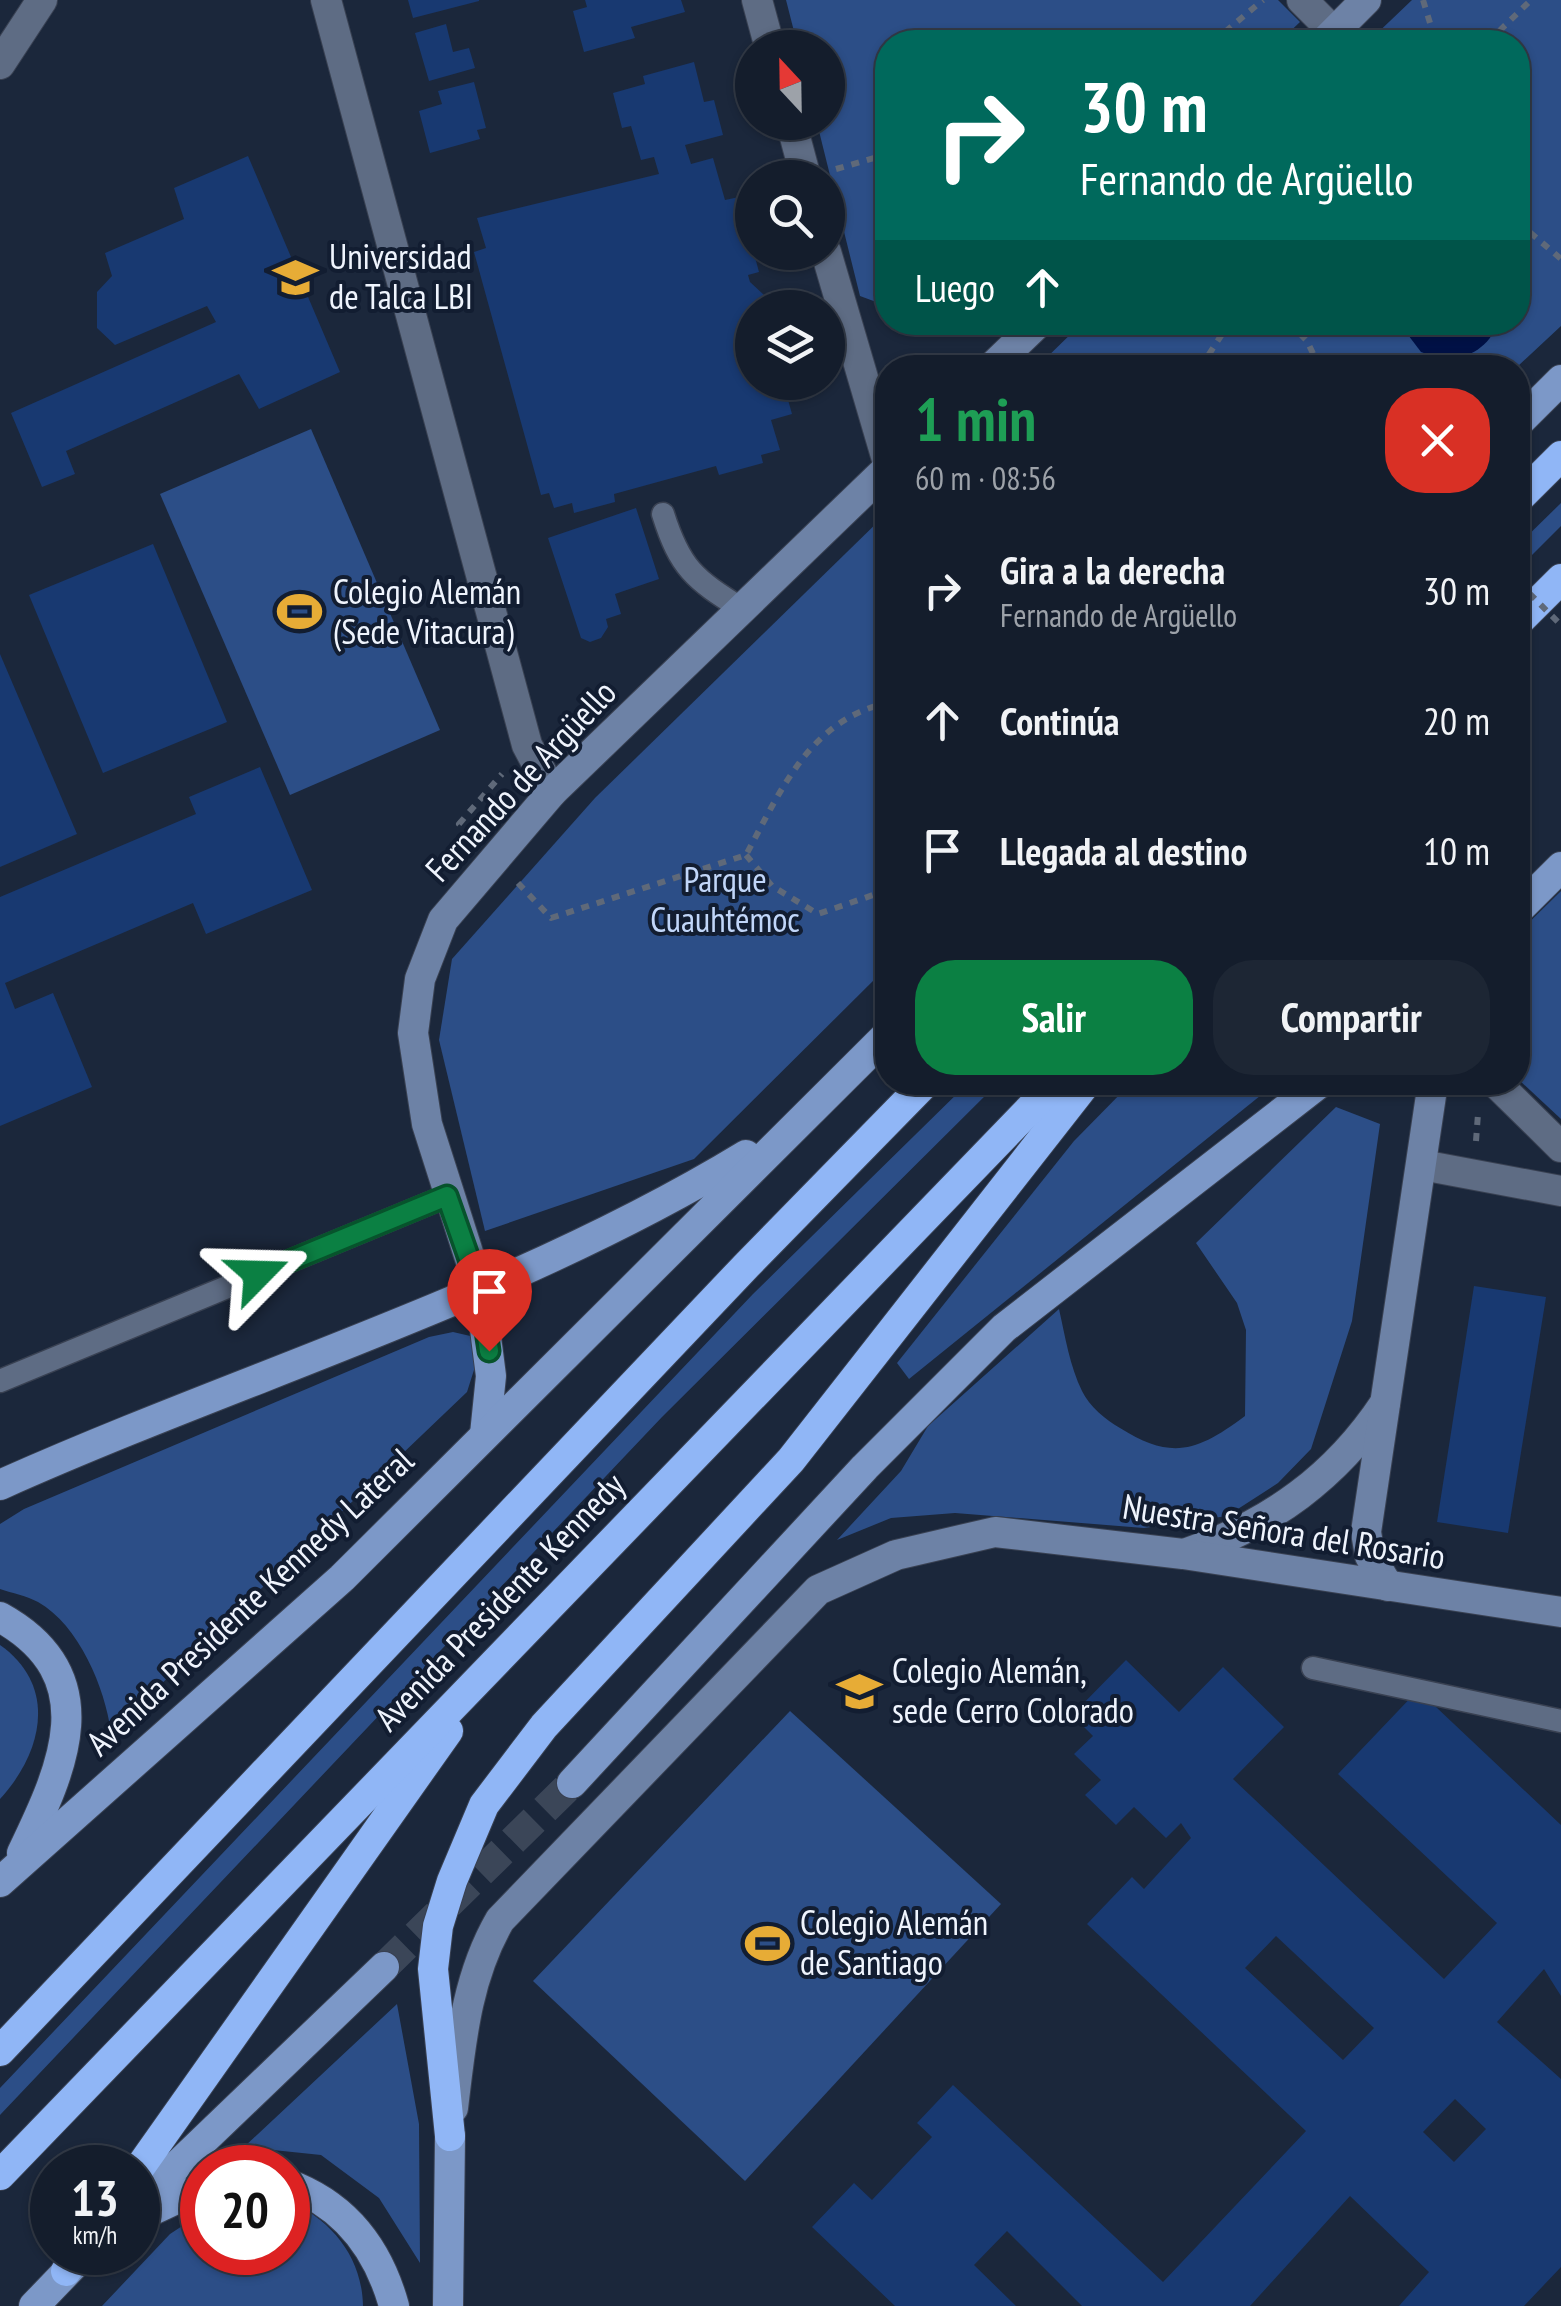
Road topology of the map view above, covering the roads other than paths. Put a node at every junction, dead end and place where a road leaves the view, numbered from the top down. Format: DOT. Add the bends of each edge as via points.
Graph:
graph roads {
  1 [pos="42,0"];
  2 [pos="326,0"];
  3 [pos="757,0"];
  4 [pos="1302,0"];
  5 [pos="1366,0"];
  6 [pos="765,30"];
  7 [pos="1324,30"];
  8 [pos="1336,30"];
  9 [pos="0,64"];
  10 [pos="831,270"];
  11 [pos="1025,335"];
  12 [pos="1005,355"];
  13 [pos="1561,380"];
  14 [pos="1530,411"];
  15 [pos="875,420"];
  16 [pos="1561,456"];
  17 [pos="875,478"];
  18 [pos="1530,487"];
  19 [pos="663,514"];
  20 [pos="1561,578"];
  21 [pos="742,609"];
  22 [pos="1530,610"];
  23 [pos="552,792"];
  24 [pos="1561,867"];
  25 [pos="1530,898"];
  26 [pos="875,1046"];
  27 [pos="913,1095"];
  28 [pos="1043,1095"];
  29 [pos="1077,1095"];
  30 [pos="1304,1095"];
  31 [pos="1431,1095"];
  32 [pos="1491,1095"];
  33 [pos="786,1131"];
  34 [pos="1561,1147"];
  35 [pos="1422,1165"];
  36 [pos="1561,1191"];
  37 [pos="447,1196"];
  38 [pos="480,1290"];
  39 [pos="0,1381"];
  40 [pos="1390,1396"];
  41 [pos="485,1434"];
  42 [pos="0,1486"];
  43 [pos="1183,1554"];
  44 [pos="1388,1586"];
  45 [pos="1561,1612"];
  46 [pos="0,1617"];
  47 [pos="498,1658"];
  48 [pos="1313,1668"];
  49 [pos="1561,1721"];
  50 [pos="572,1783"];
  51 [pos="8,1874"];
  52 [pos="384,1967"];
  53 [pos="0,2052"];
  54 [pos="450,2136"];
  55 [pos="156,2145"];
  56 [pos="0,2175"];
  57 [pos="160,2182"];
  58 [pos="310,2192"];
  59 [pos="63,2275"];
  60 [pos="34,2306"];
  61 [pos="394,2306"];
  62 [pos="448,2306"];
  1 -- 9 [label="street"];
  2 -- 23 [label="street" via="527,745"];
  3 -- 6 [label="street"];
  4 -- 7 [label="street"];
  5 -- 8 [label="street"];
  10 -- 15 [label="street"];
  11 -- 12 [label="street"];
  13 -- 14 [label="main road"];
  16 -- 18 [label="highway"];
  17 -- 21 [label="street, Fernando de Argüello"];
  19 -- 21 [label="lane" via="688,572"];
  20 -- 22 [label="highway"];
  21 -- 23 [label="street, Fernando de Argüello"];
  23 -- 37 [label="street, Fernando de Argüello" via="444,920 430,948 412,1033"];
  24 -- 25 [label="main road"];
  26 -- 33 [label="main road, Avenida Presidente Kennedy Lateral"];
  27 -- 53 [label="highway, Avenida Presidente Kennedy"];
  28 -- 47 [label="highway, Avenida Presidente Kennedy"];
  29 -- 54 [label="highway" via="790,1460 544,1726 484,1806 452,1881 433,1969"];
  30 -- 50 [label="main road" via="1004,1328 865,1467"];
  31 -- 35 [label="street"];
  32 -- 34 [label="street"];
  33 -- 38 [label="main road" via="665,1204"];
  33 -- 41 [label="main road, Avenida Presidente Kennedy Lateral"];
  35 -- 36 [label="street"];
  35 -- 40 [label="street"];
  37 -- 38 [label="street, Fernando de Argüello"];
  37 -- 39 [label="lane"];
  38 -- 41 [label="main road" via="491,1376"];
  38 -- 42 [label="main road"];
  40 -- 43 [label="street" via="1344,1456 1286,1506"];
  40 -- 44 [label="street" via="1366,1532 1370,1556"];
  41 -- 51 [label="main road, Avenida Presidente Kennedy Lateral" via="342,1578"];
  43 -- 44 [label="street, Nuestra Señora del Rosario"];
  43 -- 54 [label="street, Nuestra Señora del Rosario" via="995,1532 896,1555 818,1590 500,1920 476,1968"];
  44 -- 45 [label="street, Nuestra Señora del Rosario"];
  46 -- 51 [label="main road" via="49,1660 60,1680 68,1726 55,1784"];
  47 -- 55 [label="highway"];
  47 -- 56 [label="highway, Avenida Presidente Kennedy"];
  48 -- 49 [label="lane"];
  52 -- 57 [label="main road"];
  54 -- 62 [label="main road"];
  58 -- 61 [label="main road" via="363,2238 383,2268"];
  59 -- 60 [label="main road"];
}
